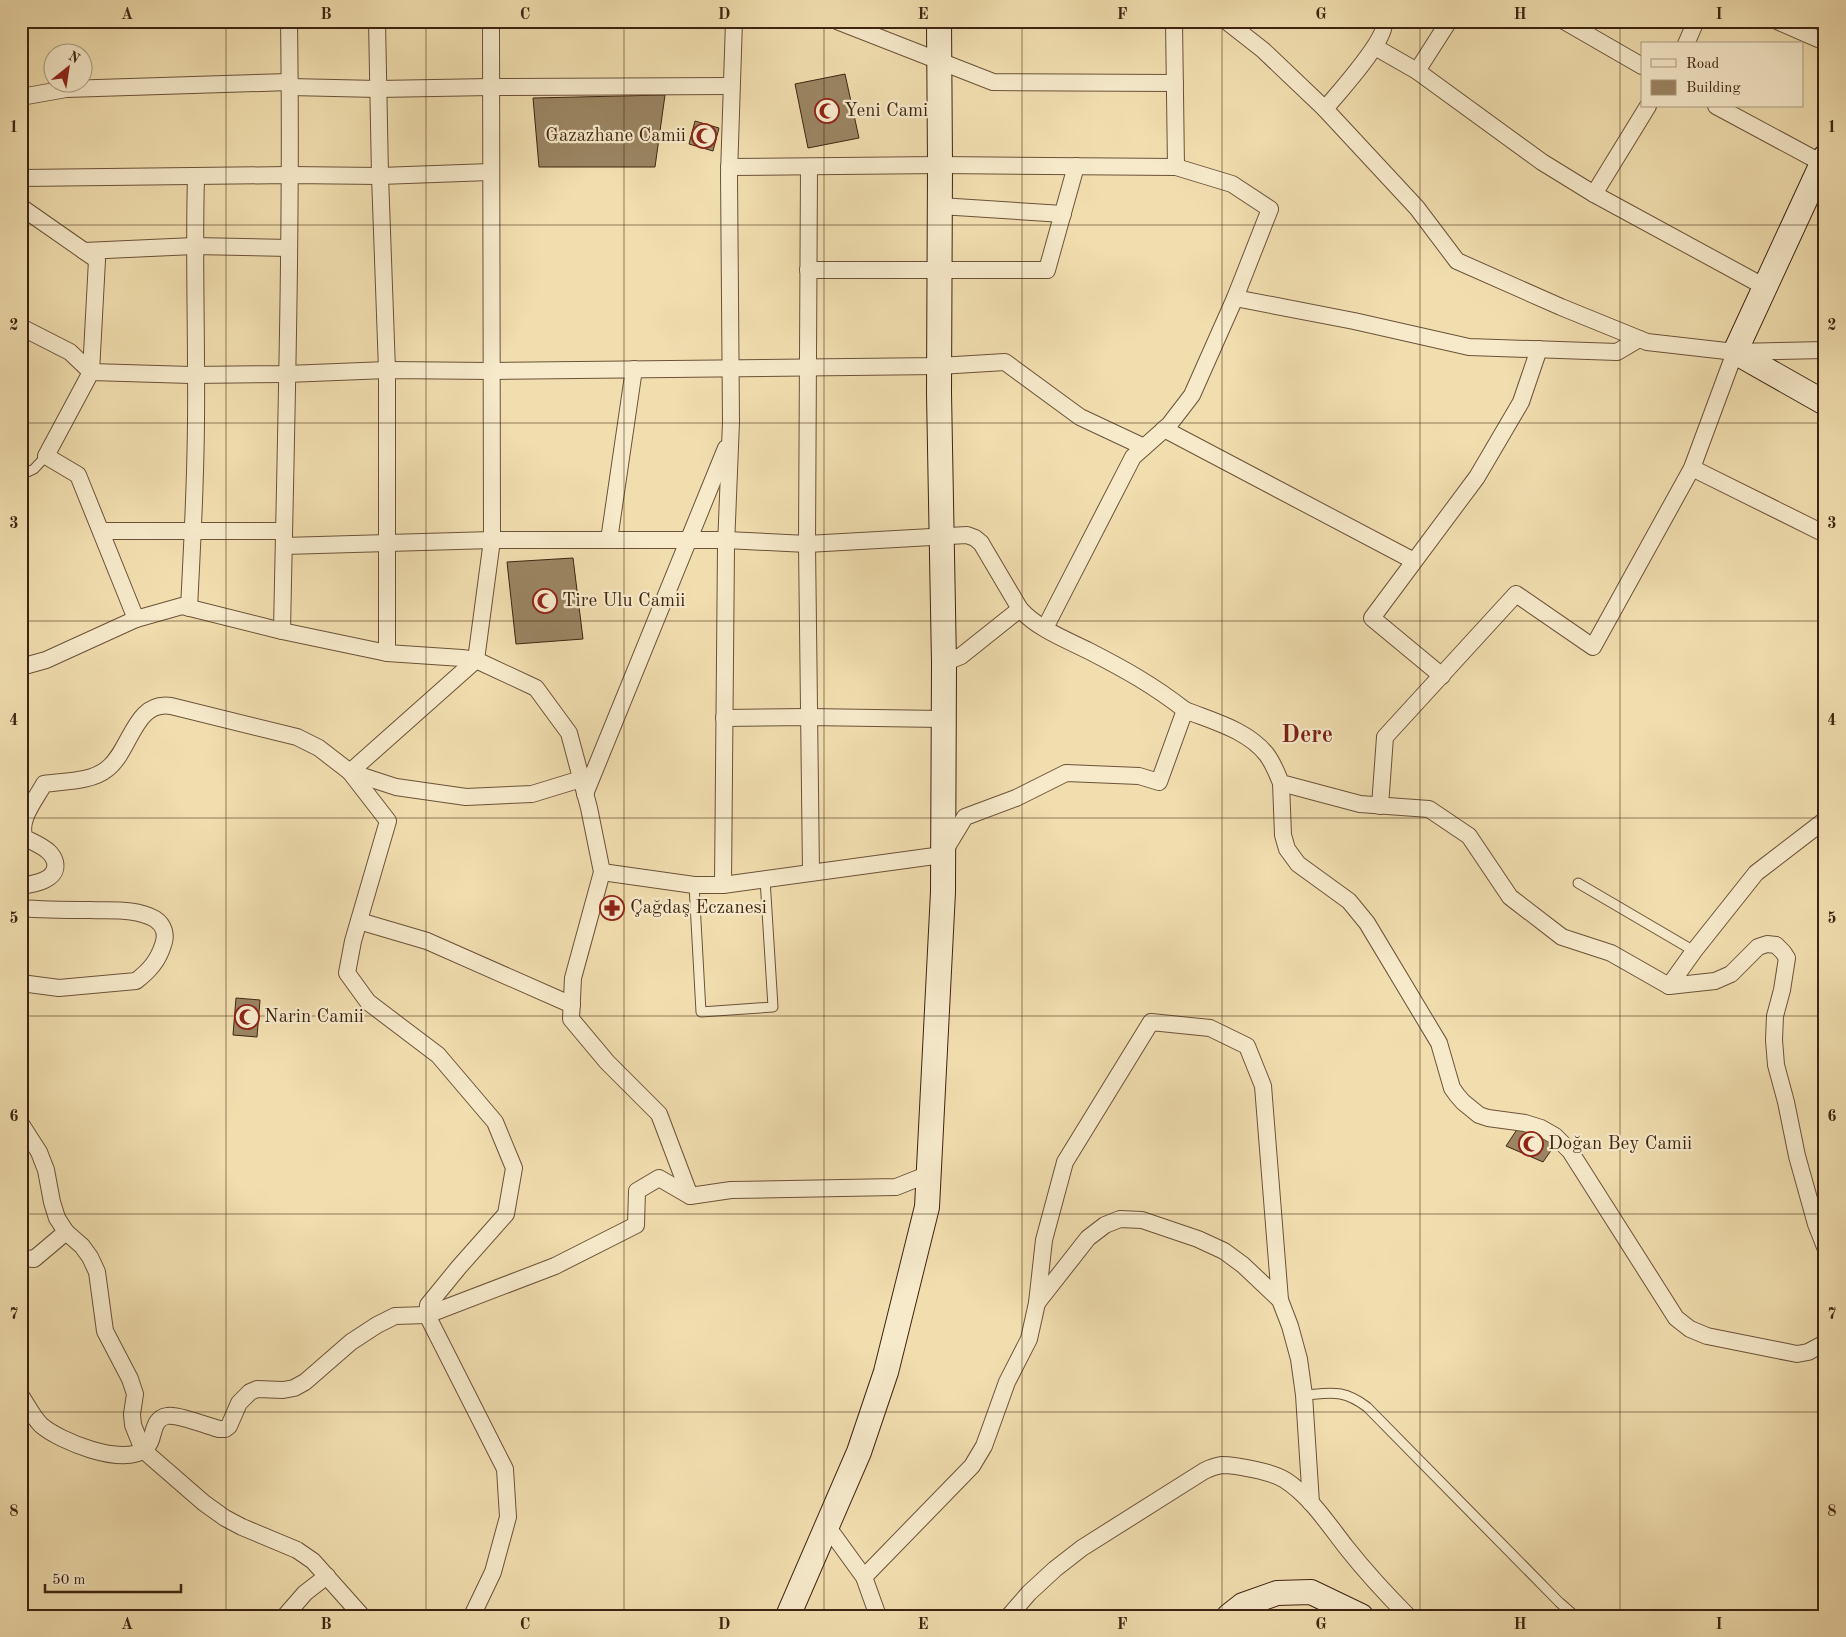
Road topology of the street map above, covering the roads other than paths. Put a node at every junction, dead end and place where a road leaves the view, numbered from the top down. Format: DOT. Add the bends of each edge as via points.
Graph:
graph roads {
  1 [pos="289,21"];
  2 [pos="377,21"];
  3 [pos="491,21"];
  4 [pos="734,21"];
  5 [pos="837,21"];
  6 [pos="939,21"];
  7 [pos="1174,21"];
  8 [pos="1226,21"];
  9 [pos="1384,21"];
  10 [pos="1449,21"];
  11 [pos="1564,21"];
  12 [pos="1696,21"];
  13 [pos="1777,21"];
  14 [pos="1586,27"];
  15 [pos="1687,42"];
  16 [pos="1825,42"];
  17 [pos="1375,47"];
  18 [pos="940,62"];
  19 [pos="1641,65"];
  20 [pos="1417,71"];
  21 [pos="1175,82"];
  22 [pos="290,85"];
  23 [pos="731,86"];
  24 [pos="491,87"];
  25 [pos="378,89"];
  26 [pos="21,97"];
  27 [pos="1647,108"];
  28 [pos="1720,108"];
  29 [pos="1325,109"];
  30 [pos="1823,160"];
  31 [pos="940,165"];
  32 [pos="1076,166"];
  33 [pos="809,167"];
  34 [pos="1176,167"];
  35 [pos="729,168"];
  36 [pos="490,172"];
  37 [pos="289,175"];
  38 [pos="380,176"];
  39 [pos="196,177"];
  40 [pos="21,178"];
  41 [pos="1594,194"];
  42 [pos="940,206"];
  43 [pos="21,207"];
  44 [pos="1062,214"];
  45 [pos="194,246"];
  46 [pos="288,248"];
  47 [pos="84,251"];
  48 [pos="808,270"];
  49 [pos="940,270"];
  50 [pos="1765,287"];
  51 [pos="1235,298"];
  52 [pos="21,327"];
  53 [pos="1639,339"];
  54 [pos="1539,350"];
  55 [pos="1825,350"];
  56 [pos="1735,352"];
  57 [pos="939,366"];
  58 [pos="807,367"];
  59 [pos="731,368"];
  60 [pos="634,369"];
  61 [pos="387,370"];
  62 [pos="491,371"];
  63 [pos="91,372"];
  64 [pos="287,374"];
  65 [pos="196,375"];
  66 [pos="1825,403"];
  67 [pos="1164,429"];
  68 [pos="731,437"];
  69 [pos="1144,447"];
  70 [pos="46,456"];
  71 [pos="1692,468"];
  72 [pos="21,475"];
  73 [pos="100,531"];
  74 [pos="193,531"];
  75 [pos="1825,534"];
  76 [pos="941,537"];
  77 [pos="284,538"];
  78 [pos="492,540"];
  79 [pos="609,540"];
  80 [pos="688,540"];
  81 [pos="726,540"];
  82 [pos="387,543"];
  83 [pos="807,544"];
  84 [pos="1414,561"];
  85 [pos="189,608"];
  86 [pos="1020,609"];
  87 [pos="136,619"];
  88 [pos="1044,628"];
  89 [pos="282,630"];
  90 [pos="387,653"];
  91 [pos="476,660"];
  92 [pos="944,663"];
  93 [pos="21,667"];
  94 [pos="1442,676"];
  95 [pos="1184,710"];
  96 [pos="808,717"];
  97 [pos="724,718"];
  98 [pos="942,719"];
  99 [pos="350,772"];
  100 [pos="1281,782"];
  101 [pos="583,786"];
  102 [pos="1380,806"];
  103 [pos="1823,823"];
  104 [pos="942,855"];
  105 [pos="602,872"];
  106 [pos="812,872"];
  107 [pos="765,879"];
  108 [pos="1578,883"];
  109 [pos="694,885"];
  110 [pos="723,885"];
  111 [pos="21,886"];
  112 [pos="21,908"];
  113 [pos="359,921"];
  114 [pos="1694,951"];
  115 [pos="21,983"];
  116 [pos="1669,986"];
  117 [pos="572,1005"];
  118 [pos="21,1124"];
  119 [pos="929,1174"];
  120 [pos="690,1196"];
  121 [pos="66,1232"];
  122 [pos="1825,1247"];
  123 [pos="21,1258"];
  124 [pos="1280,1300"];
  125 [pos="1037,1303"];
  126 [pos="427,1315"];
  127 [pos="1825,1343"];
  128 [pos="1304,1395"];
  129 [pos="21,1396"];
  130 [pos="143,1450"];
  131 [pos="1311,1503"];
  132 [pos="827,1526"];
  133 [pos="327,1576"];
  134 [pos="864,1577"];
  135 [pos="286,1616"];
  136 [pos="362,1616"];
  137 [pos="472,1616"];
  138 [pos="788,1616"];
  139 [pos="878,1616"];
  140 [pos="1008,1616"];
  141 [pos="1229,1616"];
  142 [pos="1362,1616"];
  143 [pos="1408,1616"];
  144 [pos="1575,1616"];
  1 -- 22 [label="street"];
  2 -- 25 [label="street"];
  3 -- 24 [label="street"];
  4 -- 23 [label="street"];
  5 -- 18 [label="street"];
  6 -- 18 [label="street"];
  7 -- 21 [label="street"];
  8 -- 29 [label="street" via="1263,50"];
  9 -- 17 [label="street" via="1386,27"];
  10 -- 20 [label="street"];
  11 -- 14 [label="street"];
  12 -- 15 [label="street"];
  13 -- 16 [label="street"];
  14 -- 19 [label="street"];
  17 -- 20 [label="street"];
  17 -- 29 [label="street"];
  18 -- 21 [label="street" via="993,82"];
  18 -- 31 [label="street"];
  20 -- 41 [label="street" via="1542,162"];
  21 -- 34 [label="street"];
  22 -- 25 [label="street"];
  22 -- 26 [label="street" via="66,89"];
  22 -- 37 [label="street"];
  23 -- 24 [label="street"];
  23 -- 35 [label="street"];
  24 -- 25 [label="street"];
  24 -- 36 [label="street"];
  25 -- 38 [label="street"];
  27 -- 41 [label="street"];
  28 -- 30 [label="street"];
  29 -- 53 [label="street" via="1416,208 1457,261"];
  30 -- 50 [label="street"];
  31 -- 32 [label="street"];
  31 -- 33 [label="street"];
  31 -- 42 [label="street"];
  32 -- 34 [label="street"];
  32 -- 44 [label="street"];
  33 -- 35 [label="street"];
  33 -- 48 [label="street"];
  34 -- 51 [label="street" via="1232,184 1270,209"];
  35 -- 59 [label="street"];
  36 -- 38 [label="street"];
  36 -- 62 [label="street"];
  37 -- 38 [label="street"];
  37 -- 39 [label="street"];
  37 -- 46 [label="street"];
  38 -- 61 [label="street"];
  39 -- 40 [label="street"];
  39 -- 45 [label="street"];
  41 -- 50 [label="street"];
  42 -- 44 [label="street"];
  42 -- 49 [label="street"];
  43 -- 47 [label="street"];
  44 -- 49 [label="street" via="1047,270"];
  45 -- 46 [label="street"];
  45 -- 47 [label="street"];
  45 -- 65 [label="street"];
  46 -- 64 [label="street"];
  47 -- 63 [label="street" via="97,260"];
  48 -- 49 [label="street"];
  48 -- 58 [label="street"];
  49 -- 57 [label="street"];
  50 -- 56 [label="street"];
  51 -- 54 [label="street" via="1469,347"];
  51 -- 67 [label="street" via="1192,395"];
  52 -- 63 [label="street" via="70,352"];
  53 -- 54 [label="street" via="1617,352"];
  53 -- 56 [label="street"];
  54 -- 84 [label="street" via="1521,402 1477,477"];
  55 -- 56 [label="street"];
  56 -- 66 [label="street"];
  56 -- 71 [label="street"];
  57 -- 58 [label="street"];
  57 -- 69 [label="street" via="1005,362 1080,417"];
  57 -- 76 [label="street"];
  58 -- 59 [label="street"];
  58 -- 83 [label="street"];
  59 -- 60 [label="street"];
  59 -- 68 [label="street"];
  60 -- 62 [label="street"];
  60 -- 79 [label="street"];
  61 -- 62 [label="street"];
  61 -- 64 [label="street"];
  61 -- 82 [label="street"];
  62 -- 78 [label="street"];
  63 -- 65 [label="street"];
  63 -- 70 [label="street"];
  64 -- 65 [label="street"];
  64 -- 77 [label="street"];
  65 -- 74 [label="street"];
  67 -- 69 [label="street"];
  67 -- 84 [label="street"];
  68 -- 80 [label="street"];
  68 -- 81 [label="street"];
  69 -- 88 [label="street" via="1133,457"];
  70 -- 72 [label="lane" via="34,469"];
  70 -- 73 [label="street" via="78,475"];
  71 -- 75 [label="street"];
  71 -- 94 [label="street" via="1593,647 1516,594"];
  73 -- 74 [label="street"];
  73 -- 87 [label="street"];
  74 -- 77 [label="street"];
  74 -- 85 [label="street"];
  76 -- 83 [label="street"];
  76 -- 86 [label="street" via="967,535 981,543"];
  76 -- 92 [label="street"];
  77 -- 82 [label="street"];
  77 -- 89 [label="street"];
  78 -- 79 [label="street"];
  78 -- 82 [label="street"];
  78 -- 91 [label="street"];
  79 -- 80 [label="street"];
  80 -- 81 [label="street"];
  80 -- 101 [label="street"];
  81 -- 83 [label="street"];
  81 -- 97 [label="street"];
  82 -- 90 [label="street"];
  83 -- 96 [label="street"];
  84 -- 94 [label="street" via="1372,618"];
  85 -- 87 [label="street" via="182,606"];
  85 -- 89 [label="street"];
  86 -- 88 [label="street"];
  86 -- 92 [label="street" via="961,656"];
  87 -- 93 [label="street" via="46,660"];
  88 -- 95 [label="street" via="1150,684"];
  89 -- 90 [label="street"];
  90 -- 91 [label="street"];
  91 -- 99 [label="street"];
  91 -- 101 [label="street" via="536,688 568,733"];
  92 -- 98 [label="street"];
  94 -- 102 [label="street" via="1385,737"];
  95 -- 100 [label="street" via="1252,740 1269,757"];
  95 -- 104 [label="street" via="1159,782 1139,776 1066,773 1016,798 965,817"];
  96 -- 97 [label="street"];
  96 -- 98 [label="street"];
  96 -- 106 [label="street"];
  97 -- 110 [label="street"];
  98 -- 104 [label="street"];
  99 -- 101 [label="street" via="396,787 466,797 532,794"];
  99 -- 111 [label="street" via="319,748 298,737 171,706 154,707 142,716 120,755 107,770 87,778 44,784 22,830 25,838 53,856 54,872 52,876"];
  99 -- 113 [label="street" via="388,821"];
  100 -- 102 [label="street" via="1360,804"];
  100 -- 127 [label="street" via="1282,836 1287,849 1298,864 1349,902 1367,923 1439,1043 1452,1088 1462,1102 1479,1115 1533,1125 1555,1136 1570,1151 1676,1318 1690,1329 1707,1336 1797,1354"];
  101 -- 105 [label="street"];
  102 -- 116 [label="street" via="1429,809 1469,836 1510,897 1562,937 1611,953"];
  103 -- 114 [label="street" via="1756,874"];
  104 -- 106 [label="street"];
  104 -- 119 [label="street"];
  105 -- 109 [label="street"];
  105 -- 117 [label="street" via="573,978"];
  106 -- 107 [label="street"];
  107 -- 109 [label="lane" via="773,1007 701,1012"];
  107 -- 110 [label="street"];
  108 -- 114 [label="lane"];
  109 -- 110 [label="street"];
  112 -- 115 [label="street" via="128,911 155,919 162,925 165,942 150,969 136,981 59,988"];
  113 -- 117 [label="street" via="427,941"];
  113 -- 126 [label="street" via="347,973 368,1002 438,1055 495,1122 514,1168 506,1214 428,1305"];
  114 -- 116 [label="street"];
  116 -- 122 [label="street" via="1715,981 1731,974 1758,947 1766,944 1776,945 1787,958 1775,1016 1776,1065 1797,1156"];
  117 -- 120 [label="street" via="571,1019 658,1114"];
  118 -- 121 [label="street" via="40,1152 57,1218"];
  119 -- 120 [label="street" via="896,1186 730,1190"];
  119 -- 132 [label="street" via="927,1207 886,1372 859,1452"];
  120 -- 126 [label="street" via="659,1178 637,1191 636,1225 555,1266"];
  121 -- 123 [label="street" via="34,1259"];
  121 -- 130 [label="street" via="82,1246 97,1272 105,1331 135,1394 133,1425"];
  124 -- 125 [label="street" via="1224,1251 1142,1220 1120,1219 1088,1238"];
  124 -- 125 [label="street" via="1263,1086 1247,1046 1210,1028 1151,1022 1065,1162 1044,1240"];
  124 -- 128 [label="street" via="1299,1359"];
  125 -- 134 [label="street" via="1029,1339 1007,1382 984,1446 972,1466"];
  126 -- 130 [label="street" via="394,1316 377,1325 294,1388 250,1392 225,1429 173,1415 162,1418"];
  126 -- 137 [label="street" via="505,1469 508,1517 493,1572"];
  128 -- 131 [label="street"];
  128 -- 144 [label="lane" via="1338,1392 1367,1407"];
  129 -- 130 [label="street" via="42,1426 63,1438 104,1454 125,1455"];
  130 -- 133 [label="street" via="225,1518 297,1550"];
  131 -- 140 [label="street" via="1290,1483 1269,1473 1224,1465 1204,1470 1082,1548 1029,1592"];
  131 -- 143 [label="street" via="1360,1564"];
  132 -- 134 [label="street"];
  132 -- 138 [label="street"];
  133 -- 135 [label="street"];
  133 -- 136 [label="street"];
  134 -- 139 [label="street"];
  141 -- 142 [label="street" via="1243,1605 1277,1593 1311,1592"];
}
